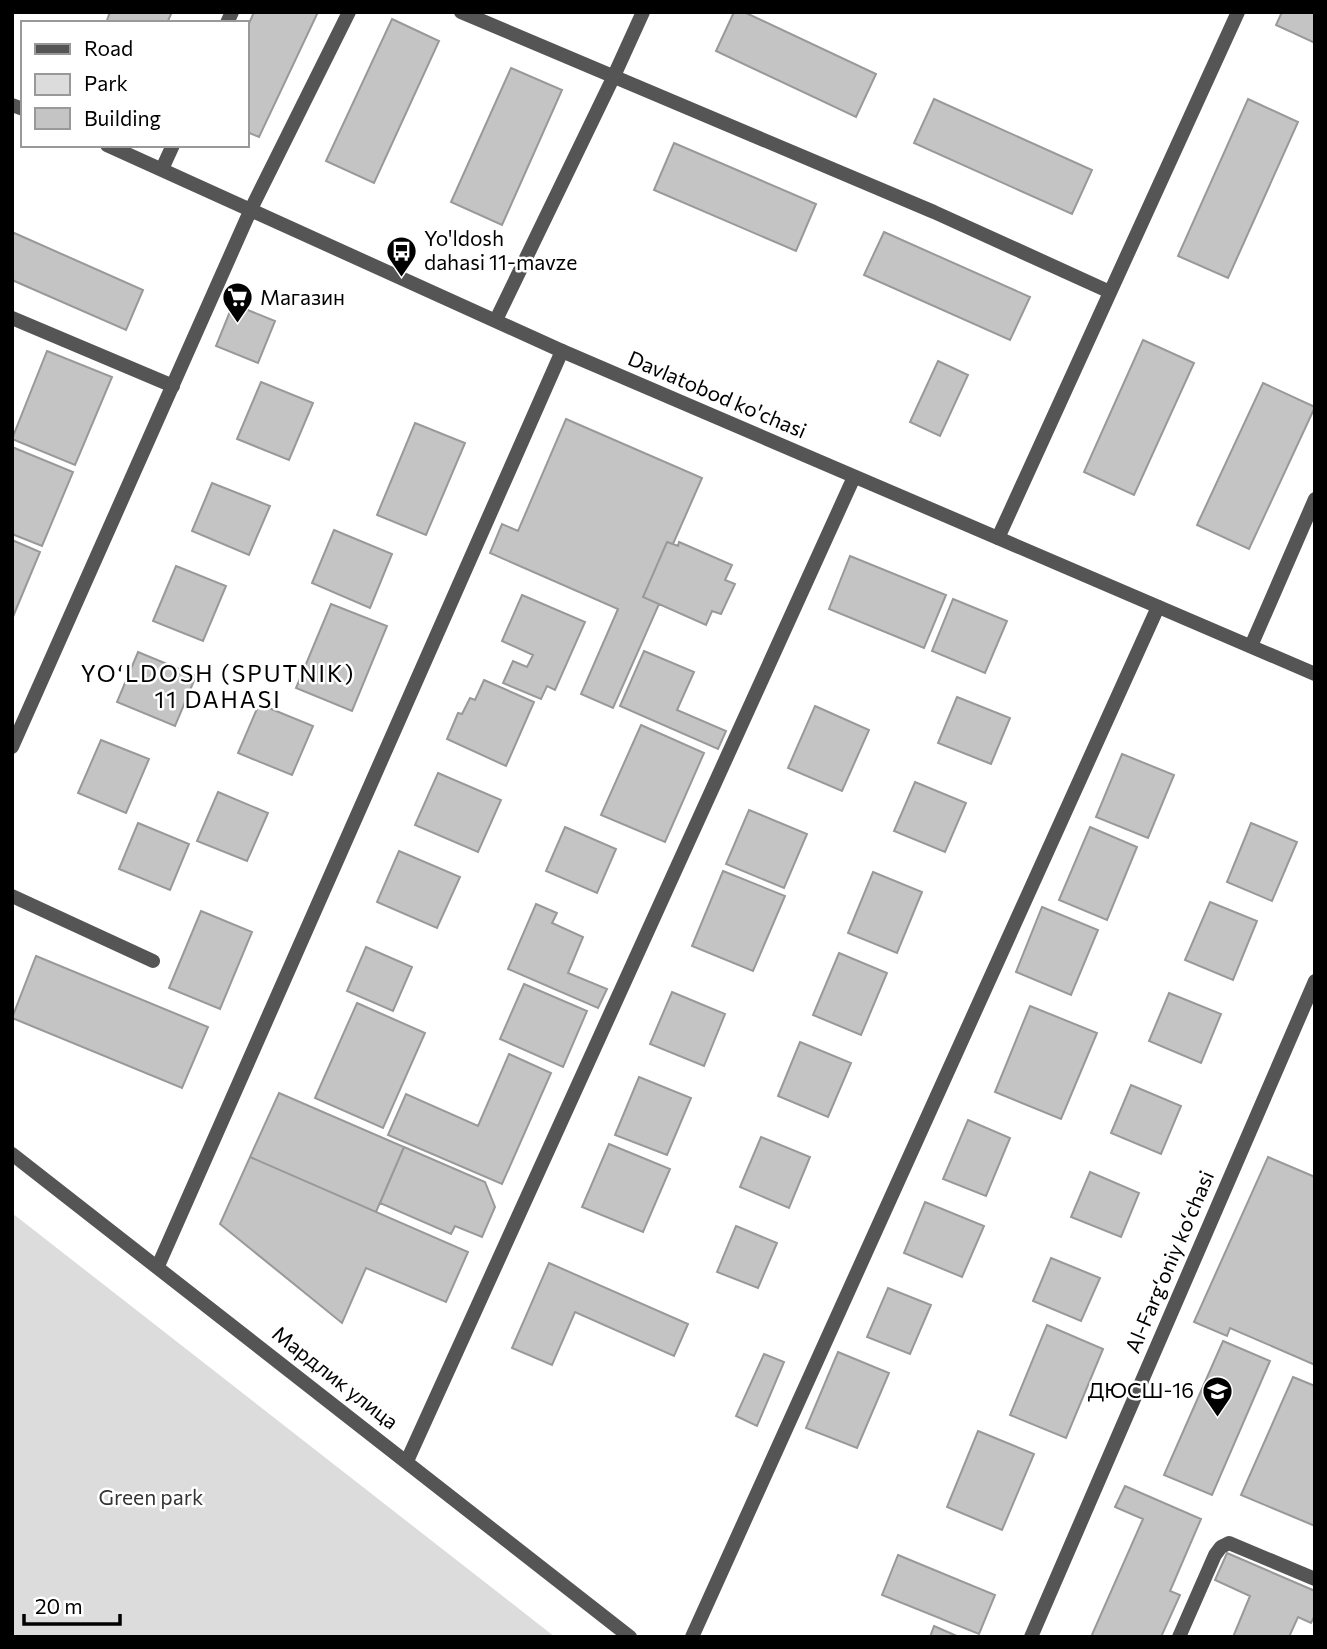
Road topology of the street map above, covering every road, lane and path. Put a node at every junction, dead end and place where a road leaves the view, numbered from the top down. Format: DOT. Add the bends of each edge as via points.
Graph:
graph roads {
  1 [pos="349,12"];
  2 [pos="461,12"];
  3 [pos="643,12"];
  4 [pos="1238,12"];
  5 [pos="613,78"];
  6 [pos="112,147"];
  7 [pos="172,147"];
  8 [pos="162,169"];
  9 [pos="251,209"];
  10 [pos="1110,292"];
  11 [pos="12,318"];
  12 [pos="496,320"];
  13 [pos="562,351"];
  14 [pos="173,386"];
  15 [pos="854,477"];
  16 [pos="1315,499"];
  17 [pos="998,538"];
  18 [pos="1158,607"];
  19 [pos="1251,646"];
  20 [pos="1315,674"];
  21 [pos="12,747"];
  22 [pos="12,896"];
  23 [pos="153,961"];
  24 [pos="1315,981"];
  25 [pos="12,1154"];
  26 [pos="158,1266"];
  27 [pos="407,1461"];
  28 [pos="1315,1579"];
  29 [pos="631,1637"];
  30 [pos="692,1637"];
  31 [pos="1031,1637"];
  32 [pos="1179,1637"];
  1 -- 9 [label="street"];
  2 -- 5 [label="street"];
  3 -- 5 [label="street"];
  4 -- 10 [label="street"];
  5 -- 10 [label="street" via="934,212"];
  5 -- 12 [label="street"];
  6 -- 8 [label="street, Davlatobod ko'chasi"];
  7 -- 8 [label="street"];
  8 -- 9 [label="street, Davlatobod ko'chasi"];
  9 -- 12 [label="street, Davlatobod ko'chasi"];
  9 -- 14 [label="street"];
  10 -- 17 [label="street"];
  11 -- 14 [label="street"];
  12 -- 13 [label="street, Davlatobod ko'chasi"];
  13 -- 15 [label="street, Davlatobod ko'chasi"];
  13 -- 26 [label="street"];
  14 -- 21 [label="street"];
  15 -- 17 [label="street, Davlatobod ko'chasi"];
  15 -- 27 [label="street"];
  16 -- 19 [label="street"];
  17 -- 18 [label="street, Davlatobod ko'chasi"];
  18 -- 19 [label="street, Davlatobod ko'chasi"];
  18 -- 30 [label="street"];
  19 -- 20 [label="street, Davlatobod ko'chasi"];
  22 -- 23 [label="street"];
  24 -- 31 [label="street, Al-Farg‘oniy ko‘chasi"];
  25 -- 26 [label="street, Мардлик улица"];
  26 -- 27 [label="street, Мардлик улица"];
  27 -- 29 [label="street, Мардлик улица"];
  28 -- 32 [label="street" via="1229,1543 1215,1555"];
}
